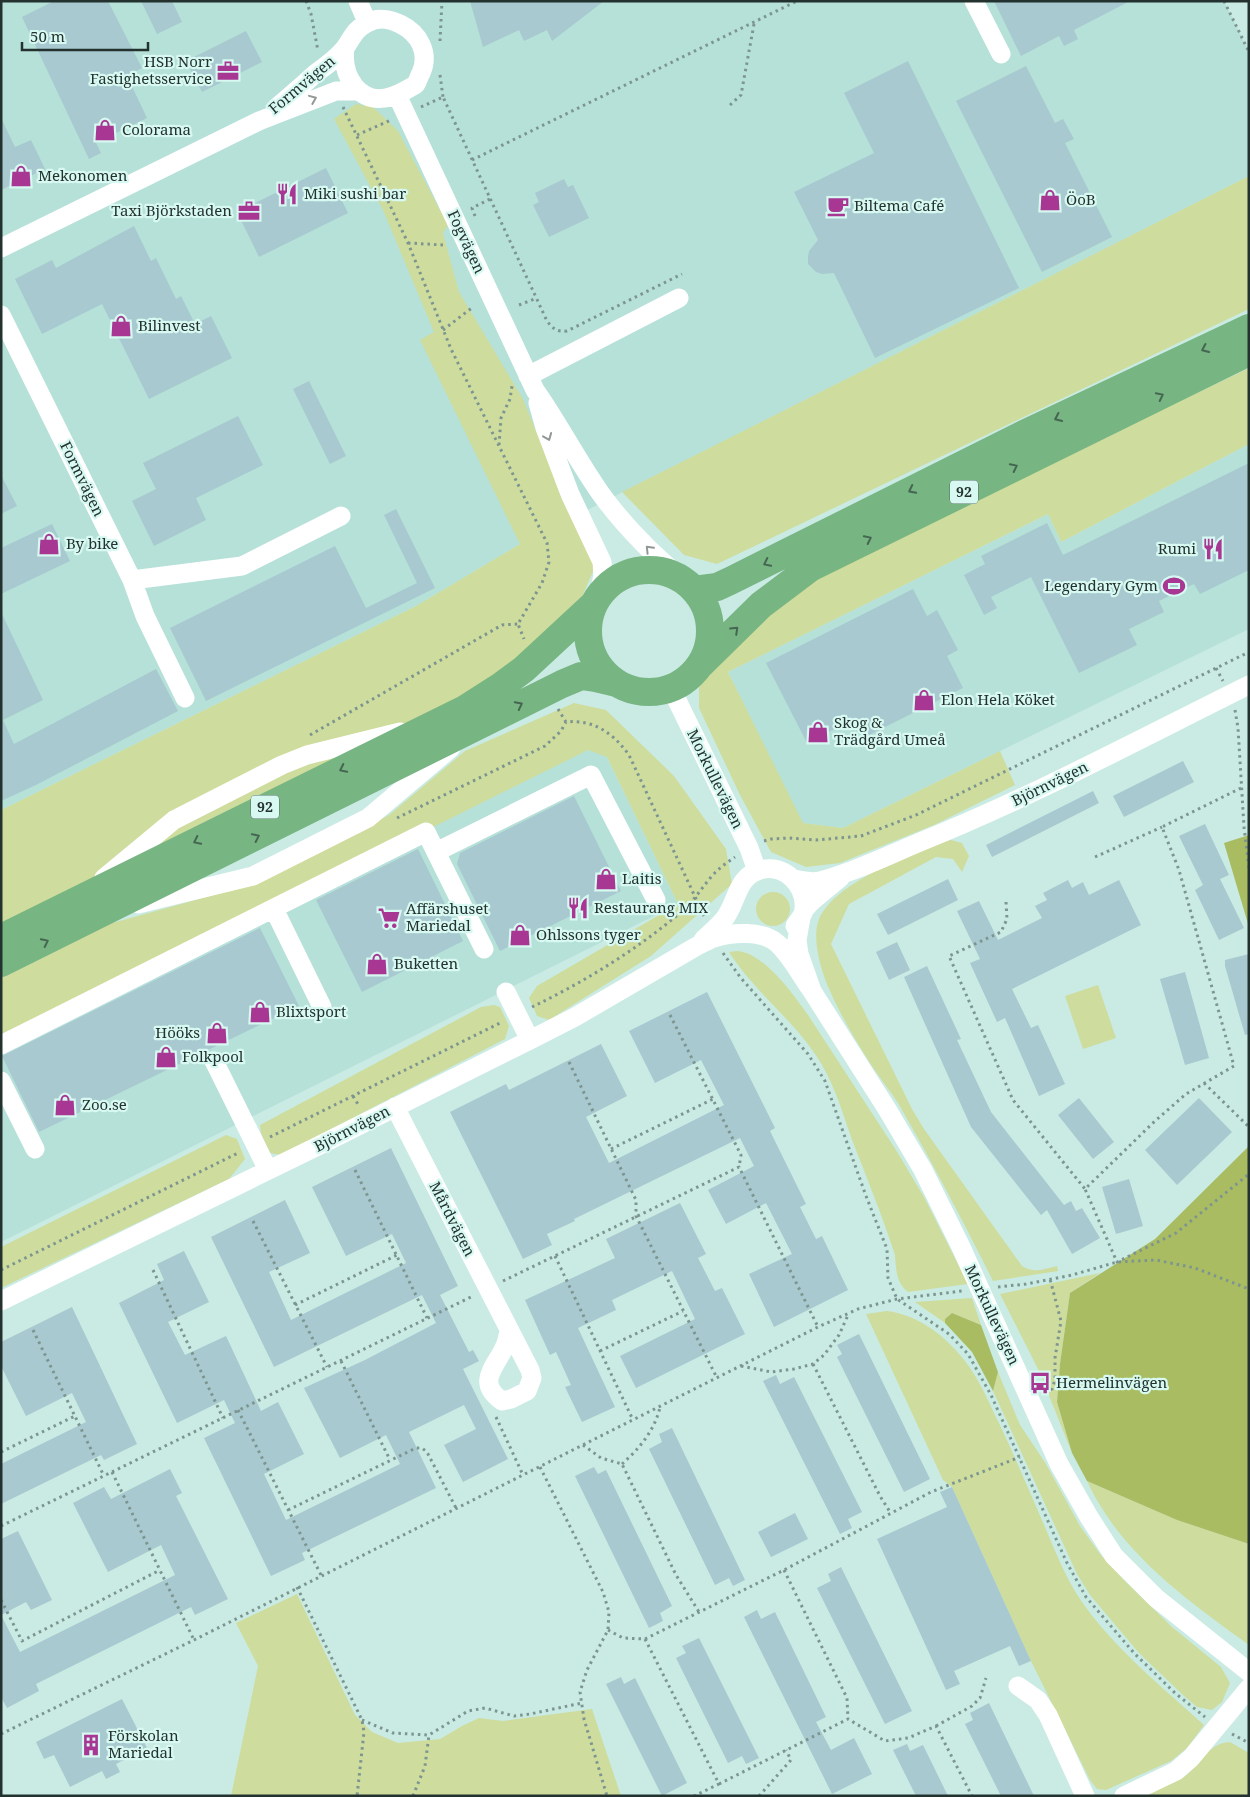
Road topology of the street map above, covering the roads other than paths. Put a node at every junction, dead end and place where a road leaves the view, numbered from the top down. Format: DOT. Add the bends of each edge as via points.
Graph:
graph roads {
  1 [pos="358,1"];
  2 [pos="974,1"];
  3 [pos="368,22"];
  4 [pos="345,48"];
  5 [pos="1000,54"];
  6 [pos="359,91"];
  7 [pos="397,95"];
  8 [pos="259,121"];
  9 [pos="1,248"];
  10 [pos="679,298"];
  11 [pos="1,315"];
  12 [pos="1249,328"];
  13 [pos="1249,352"];
  14 [pos="531,383"];
  15 [pos="341,516"];
  16 [pos="132,580"];
  17 [pos="690,586"];
  18 [pos="596,601"];
  19 [pos="700,665"];
  20 [pos="616,683"];
  21 [pos="1249,685"];
  22 [pos="672,688"];
  23 [pos="185,698"];
  24 [pos="470,718"];
  25 [pos="436,852"];
  26 [pos="757,871"];
  27 [pos="846,872"];
  28 [pos="794,879"];
  29 [pos="656,900"];
  30 [pos="734,902"];
  31 [pos="274,909"];
  32 [pos="803,914"];
  33 [pos="713,935"];
  34 [pos="762,936"];
  35 [pos="1,938"];
  36 [pos="484,950"];
  37 [pos="1,963"];
  38 [pos="812,991"];
  39 [pos="506,992"];
  40 [pos="322,1007"];
  41 [pos="530,1040"];
  42 [pos="1,1045"];
  43 [pos="214,1061"];
  44 [pos="1,1081"];
  45 [pos="395,1107"];
  46 [pos="36,1149"];
  47 [pos="268,1170"];
  48 [pos="1,1301"];
  49 [pos="509,1331"];
  50 [pos="1249,1672"];
  51 [pos="1018,1686"];
  52 [pos="1249,1688"];
  53 [pos="1085,1796"];
  54 [pos="1124,1796"];
  1 -- 3 [label="street"];
  2 -- 5 [label="street"];
  3 -- 4 [label="street, Formvägen" via="354,32"];
  3 -- 7 [label="street, Formvägen" via="392,20 410,28 421,42 424,67 416,84"];
  4 -- 6 [label="street, Formvägen" via="343,58 348,79"];
  4 -- 8 [label="street, Formvägen"];
  6 -- 7 [label="street, Formvägen" via="381,100"];
  8 -- 6 [label="street, Formvägen, one-way" via="336,90"];
  7 -- 14 [label="street, Fogvägen"];
  8 -- 9 [label="street, Formvägen"];
  10 -- 14 [label="street"];
  11 -- 16 [label="street, Formvägen"];
  12 -- 17 [label="highway, 92, one-way" via="1022,435 730,581 717,587"];
  19 -- 13 [label="highway, 92, one-way" via="761,605 810,568"];
  17 -- 14 [label="street, Fogvägen, one-way" via="660,561 602,495"];
  14 -- 18 [label="street, Fogvägen, one-way" via="570,494 602,562 603,576"];
  15 -- 16 [label="street" via="242,566"];
  16 -- 23 [label="street, Formvägen" via="144,616"];
  17 -- 18 [label="highway" via="664,572 641,570 620,577"];
  17 -- 19 [label="highway" via="710,620 709,644"];
  18 -- 20 [label="highway" via="588,622 590,648 597,664"];
  18 -- 24 [label="highway, 92"];
  19 -- 22 [label="highway" via="688,679"];
  20 -- 22 [label="highway" via="637,692 660,692"];
  24 -- 20 [label="highway, 92, one-way" via="581,676"];
  21 -- 27 [label="street, Björnvägen" via="965,824"];
  22 -- 26 [label="street, Morkullevägen"];
  24 -- 35 [label="highway, 92"];
  37 -- 24 [label="highway, 92, one-way" via="103,913"];
  25 -- 29 [label="street" via="591,775"];
  25 -- 31 [label="street" via="426,832"];
  25 -- 36 [label="street"];
  26 -- 28 [label="street, Björnvägen" via="779,870"];
  26 -- 30 [label="street, Björnvägen" via="746,877"];
  27 -- 28 [label="street, Björnvägen" via="820,881"];
  27 -- 32 [label="street, Björnvägen"];
  28 -- 32 [label="street" via="801,890"];
  30 -- 33 [label="street, Björnvägen"];
  30 -- 34 [label="street" via="744,927"];
  31 -- 40 [label="street"];
  31 -- 42 [label="street"];
  32 -- 34 [label="street, Björnvägen" via="794,927 782,935"];
  32 -- 38 [label="street, Morkullevägen" via="797,940"];
  33 -- 34 [label="street, Björnvägen"];
  33 -- 41 [label="street, Björnvägen"];
  34 -- 38 [label="street" via="784,951"];
  38 -- 50 [label="street, Morkullevägen" via="923,1170 1059,1464 1114,1556 1156,1598"];
  39 -- 41 [label="street"];
  41 -- 45 [label="street, Björnvägen"];
  43 -- 47 [label="street"];
  44 -- 46 [label="street"];
  45 -- 47 [label="street, Björnvägen"];
  45 -- 49 [label="street, Mårdvägen"];
  47 -- 48 [label="street, Björnvägen"];
  49 -- 49 [label="street, Mårdvägen" via="489,1374 489,1387 502,1401 527,1391 532,1378"];
  51 -- 53 [label="street" via="1038,1700 1048,1715"];
  52 -- 54 [label="street" via="1191,1758 1176,1771"];
}
